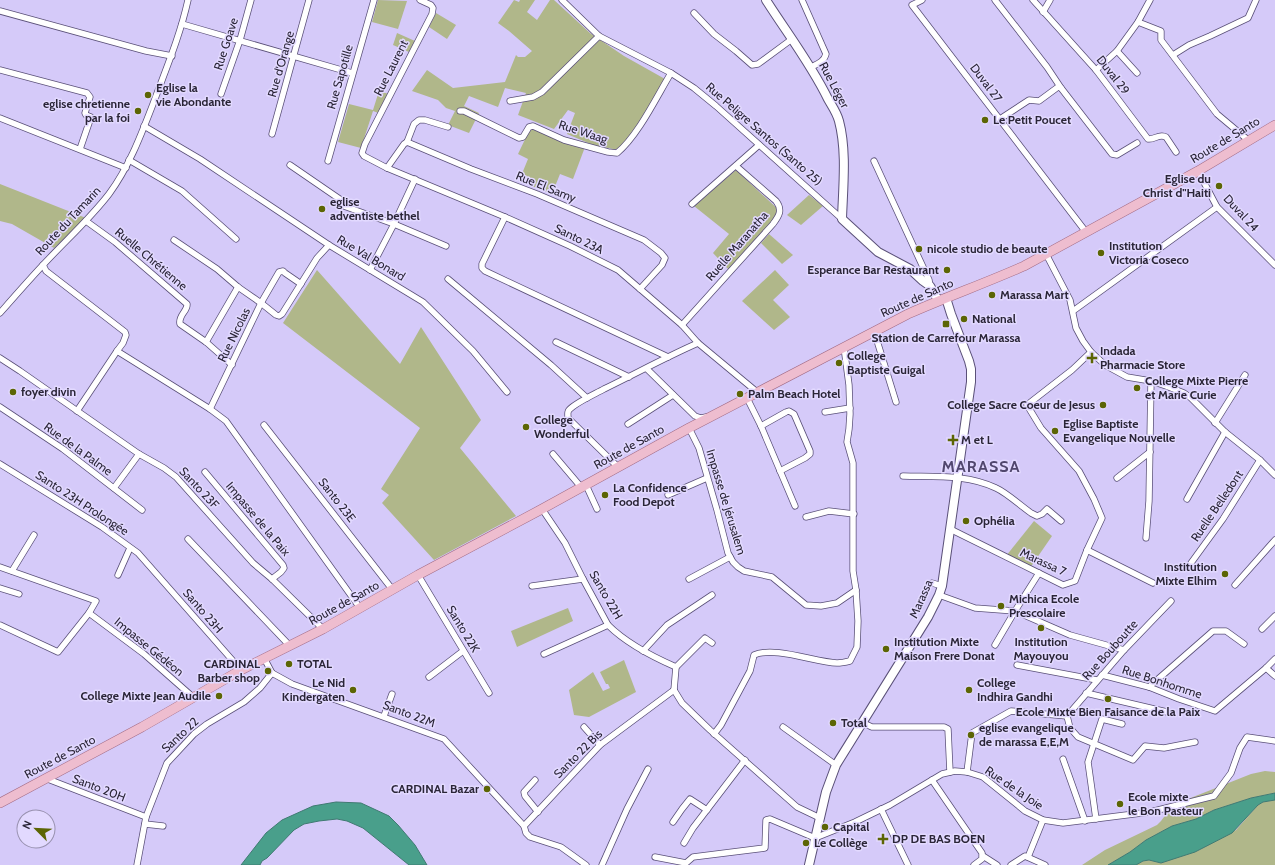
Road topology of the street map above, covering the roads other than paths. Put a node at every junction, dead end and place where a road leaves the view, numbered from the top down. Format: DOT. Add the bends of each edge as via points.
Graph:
graph roads {
  1 [pos="188,0"];
  2 [pos="251,0"];
  3 [pos="310,0"];
  4 [pos="374,0"];
  5 [pos="420,0"];
  6 [pos="562,0"];
  7 [pos="766,0"];
  8 [pos="802,0"];
  9 [pos="922,0"];
  10 [pos="995,0"];
  11 [pos="1033,0"];
  12 [pos="1050,0"];
  13 [pos="1150,0"];
  14 [pos="1256,0"];
  15 [pos="0,11"];
  16 [pos="1043,12"];
  17 [pos="694,13"];
  18 [pos="1138,22"];
  19 [pos="182,24"];
  20 [pos="600,36"];
  21 [pos="792,39"];
  22 [pos="240,40"];
  23 [pos="1117,51"];
  24 [pos="1173,55"];
  25 [pos="172,56"];
  26 [pos="295,56"];
  27 [pos="811,67"];
  28 [pos="0,70"];
  29 [pos="1096,70"];
  30 [pos="352,73"];
  31 [pos="671,73"];
  32 [pos="1137,73"];
  33 [pos="1061,88"];
  34 [pos="221,94"];
  35 [pos="510,101"];
  36 [pos="460,111"];
  37 [pos="0,118"];
  38 [pos="1000,119"];
  39 [pos="1275,125"];
  40 [pos="144,126"];
  41 [pos="448,127"];
  42 [pos="272,134"];
  43 [pos="1248,140"];
  44 [pos="407,142"];
  45 [pos="1137,143"];
  46 [pos="759,145"];
  47 [pos="80,149"];
  48 [pos="1176,152"];
  49 [pos="362,153"];
  50 [pos="129,160"];
  51 [pos="328,161"];
  52 [pos="874,161"];
  53 [pos="290,165"];
  54 [pos="736,166"];
  55 [pos="126,168"];
  56 [pos="386,168"];
  57 [pos="1198,171"];
  58 [pos="415,179"];
  59 [pos="692,204"];
  60 [pos="1217,207"];
  61 [pos="505,217"];
  62 [pos="842,219"];
  63 [pos="86,221"];
  64 [pos="394,224"];
  65 [pos="1086,232"];
  66 [pos="236,239"];
  67 [pos="174,240"];
  68 [pos="328,245"];
  69 [pos="446,246"];
  70 [pos="1046,254"];
  71 [pos="43,265"];
  72 [pos="1275,265"];
  73 [pos="370,270"];
  74 [pos="448,279"];
  75 [pos="301,284"];
  76 [pos="930,286"];
  77 [pos="238,287"];
  78 [pos="640,289"];
  79 [pos="942,299"];
  80 [pos="261,303"];
  81 [pos="1073,311"];
  82 [pos="0,313"];
  83 [pos="682,325"];
  84 [pos="874,331"];
  85 [pos="206,342"];
  86 [pos="556,342"];
  87 [pos="698,343"];
  88 [pos="844,347"];
  89 [pos="117,351"];
  90 [pos="1091,352"];
  91 [pos="668,357"];
  92 [pos="0,358"];
  93 [pos="232,365"];
  94 [pos="647,369"];
  95 [pos="1246,374"];
  96 [pos="629,376"];
  97 [pos="1151,382"];
  98 [pos="507,392"];
  99 [pos="757,392"];
  100 [pos="673,395"];
  101 [pos="587,398"];
  102 [pos="747,398"];
  103 [pos="896,402"];
  104 [pos="0,408"];
  105 [pos="850,408"];
  106 [pos="210,409"];
  107 [pos="77,411"];
  108 [pos="825,412"];
  109 [pos="714,416"];
  110 [pos="1215,423"];
  111 [pos="628,424"];
  112 [pos="264,425"];
  113 [pos="761,426"];
  114 [pos="689,428"];
  115 [pos="1225,432"];
  116 [pos="1150,452"];
  117 [pos="139,454"];
  118 [pos="553,454"];
  119 [pos="1260,460"];
  120 [pos="0,464"];
  121 [pos="618,467"];
  122 [pos="780,471"];
  123 [pos="204,472"];
  124 [pos="1275,475"];
  125 [pos="904,476"];
  126 [pos="958,477"];
  127 [pos="707,478"];
  128 [pos="1117,478"];
  129 [pos="584,486"];
  130 [pos="114,488"];
  131 [pos="668,495"];
  132 [pos="1187,499"];
  133 [pos="795,506"];
  134 [pos="542,509"];
  135 [pos="597,509"];
  136 [pos="142,510"];
  137 [pos="854,514"];
  138 [pos="806,517"];
  139 [pos="1061,521"];
  140 [pos="950,529"];
  141 [pos="34,534"];
  142 [pos="1146,538"];
  143 [pos="188,539"];
  144 [pos="1275,540"];
  145 [pos="130,548"];
  146 [pos="1087,550"];
  147 [pos="730,557"];
  148 [pos="1191,563"];
  149 [pos="149,566"];
  150 [pos="0,567"];
  151 [pos="12,571"];
  152 [pos="1039,573"];
  153 [pos="118,574"];
  154 [pos="418,575"];
  155 [pos="583,578"];
  156 [pos="272,579"];
  157 [pos="690,579"];
  158 [pos="932,583"];
  159 [pos="1153,583"];
  160 [pos="1235,585"];
  161 [pos="532,586"];
  162 [pos="942,586"];
  163 [pos="0,588"];
  164 [pos="392,589"];
  165 [pos="856,590"];
  166 [pos="19,594"];
  167 [pos="712,594"];
  168 [pos="939,595"];
  169 [pos="1170,601"];
  170 [pos="360,608"];
  171 [pos="1014,611"];
  172 [pos="89,614"];
  173 [pos="1275,616"];
  174 [pos="608,624"];
  175 [pos="0,625"];
  176 [pos="323,629"];
  177 [pos="1262,629"];
  178 [pos="712,643"];
  179 [pos="1244,644"];
  180 [pos="995,645"];
  181 [pos="290,646"];
  182 [pos="1124,650"];
  183 [pos="463,651"];
  184 [pos="643,651"];
  185 [pos="544,654"];
  186 [pos="264,658"];
  187 [pos="1275,659"];
  188 [pos="1017,666"];
  189 [pos="676,667"];
  190 [pos="1266,668"];
  191 [pos="241,670"];
  192 [pos="272,673"];
  193 [pos="1102,675"];
  194 [pos="1275,676"];
  195 [pos="429,677"];
  196 [pos="1097,680"];
  197 [pos="1149,687"];
  198 [pos="674,690"];
  199 [pos="489,693"];
  200 [pos="1086,693"];
  201 [pos="392,694"];
  202 [pos="194,698"];
  203 [pos="1167,712"];
  204 [pos="384,716"];
  205 [pos="1067,716"];
  206 [pos="863,723"];
  207 [pos="1122,724"];
  208 [pos="584,727"];
  209 [pos="783,727"];
  210 [pos="714,734"];
  211 [pos="1275,741"];
  212 [pos="1195,742"];
  213 [pos="1093,744"];
  214 [pos="600,745"];
  215 [pos="1063,759"];
  216 [pos="745,760"];
  217 [pos="836,765"];
  218 [pos="648,769"];
  219 [pos="950,772"];
  220 [pos="967,772"];
  221 [pos="45,778"];
  222 [pos="535,780"];
  223 [pos="932,780"];
  224 [pos="0,803"];
  225 [pos="881,809"];
  226 [pos="707,810"];
  227 [pos="538,812"];
  228 [pos="146,817"];
  229 [pos="820,818"];
  230 [pos="1096,819"];
  231 [pos="1043,820"];
  232 [pos="1085,821"];
  233 [pos="673,822"];
  234 [pos="145,824"];
  235 [pos="163,826"];
  236 [pos="524,826"];
  237 [pos="815,838"];
  238 [pos="684,843"];
  239 [pos="983,856"];
  240 [pos="655,857"];
  241 [pos="1028,857"];
  242 [pos="137,865"];
  243 [pos="586,865"];
  244 [pos="602,865"];
  245 [pos="809,865"];
  246 [pos="908,865"];
  247 [pos="974,865"];
  248 [pos="996,865"];
  249 [pos="1011,865"];
  250 [pos="1045,865"];
  1 -- 19 [label="street, Route du Tamarin"];
  2 -- 22 [label="street, Rue Goave"];
  3 -- 26 [label="street, Rue d'Orange"];
  4 -- 30 [label="street, Rue Sapotille"];
  5 -- 49 [label="street, Rue Laurent" via="431,5 432,14"];
  6 -- 20 [label="street, Rue Peligre Santos (Santo 25)"];
  7 -- 21 [label="main road, Rue Léger"];
  8 -- 27 [label="street" via="826,54 822,61"];
  9 -- 38 [label="street, Duval 27" via="912,5"];
  10 -- 33 [label="street"];
  11 -- 16 [label="street, Duval 29"];
  12 -- 16 [label="street"];
  13 -- 18 [label="street"];
  14 -- 24 [label="street" via="1248,18 1188,45"];
  15 -- 25 [label="street"];
  16 -- 29 [label="street, Duval 29"];
  17 -- 21 [label="street" via="714,34 752,65 758,64"];
  18 -- 23 [label="street"];
  18 -- 24 [label="street" via="1161,31 1161,40"];
  19 -- 22 [label="street"];
  19 -- 25 [label="street, Route du Tamarin"];
  20 -- 31 [label="street, Rue Peligre Santos (Santo 25)"];
  20 -- 35 [label="street" via="542,92"];
  21 -- 27 [label="main road, Rue Léger"];
  22 -- 26 [label="street"];
  22 -- 34 [label="street, Rue Goave"];
  23 -- 29 [label="street"];
  23 -- 32 [label="street"];
  24 -- 43 [label="street" via="1217,114"];
  25 -- 40 [label="street, Route du Tamarin"];
  26 -- 30 [label="street"];
  26 -- 42 [label="street, Rue d'Orange"];
  27 -- 62 [label="main road, Rue Léger" via="839,119 843,170"];
  28 -- 47 [label="street" via="90,95 85,113 91,118"];
  29 -- 48 [label="street, Duval 29" via="1148,139 1163,135"];
  30 -- 51 [label="street, Rue Sapotille"];
  31 -- 36 [label="street, Rue Waag" via="640,125 624,148 617,153 564,140 533,126 519,138"];
  31 -- 46 [label="street, Rue Peligre Santos (Santo 25)" via="694,88"];
  33 -- 38 [label="street" via="1058,87 1039,101 1029,100"];
  33 -- 45 [label="street" via="1112,154 1117,155"];
  37 -- 47 [label="street"];
  38 -- 65 [label="street, Duval 27"];
  39 -- 43 [label="main road, Route de Santo"];
  40 -- 50 [label="street, Route du Tamarin"];
  40 -- 68 [label="street, Rue Val Bonard" via="200,158"];
  41 -- 44 [label="street" via="419,120 414,124"];
  43 -- 57 [label="main road, Route de Santo"];
  44 -- 56 [label="street"];
  44 -- 78 [label="street, Rue El Samy" via="644,240 665,258 662,265"];
  46 -- 54 [label="street"];
  46 -- 62 [label="street, Rue Peligre Santos (Santo 25)"];
  47 -- 55 [label="street"];
  49 -- 56 [label="street, Santo 23A"];
  50 -- 55 [label="street, Route du Tamarin"];
  50 -- 66 [label="street" via="182,192"];
  52 -- 76 [label="street"];
  53 -- 64 [label="street" via="341,200 341,205"];
  54 -- 59 [label="street"];
  54 -- 83 [label="street, Ruelle Maranatha" via="776,201 780,212 778,218"];
  55 -- 63 [label="street, Route du Tamarin" via="110,193"];
  56 -- 58 [label="street, Santo 23A"];
  57 -- 60 [label="street, Duval 24"];
  57 -- 65 [label="main road, Route de Santo"];
  58 -- 61 [label="street, Santo 23A"];
  58 -- 64 [label="street"];
  60 -- 72 [label="street, Duval 24"];
  60 -- 81 [label="street"];
  61 -- 78 [label="street, Santo 23A" via="618,270"];
  61 -- 91 [label="street" via="482,264 485,271"];
  62 -- 76 [label="main road, Rue Peligre Santos (Santo 25)" via="878,252 910,270"];
  63 -- 71 [label="street, Route du Tamarin"];
  63 -- 85 [label="street, Ruelle Chrétienne" via="115,242 187,304 179,318 180,324"];
  64 -- 69 [label="street"];
  64 -- 73 [label="street"];
  65 -- 70 [label="main road, Route de Santo"];
  67 -- 77 [label="street" via="217,269"];
  68 -- 73 [label="street, Rue Val Bonard"];
  68 -- 75 [label="street, Rue Nicolas"];
  70 -- 79 [label="main road, Route de Santo" via="1007,274"];
  70 -- 81 [label="street"];
  71 -- 82 [label="street, Route du Tamarin"];
  71 -- 89 [label="street" via="46,271 125,332 125,339"];
  73 -- 98 [label="street, Rue Val Bonard" via="423,302 473,351"];
  74 -- 101 [label="street" via="551,364"];
  75 -- 80 [label="street, Rue Nicolas" via="279,316"];
  75 -- 80 [label="street" via="283,271 279,272"];
  76 -- 79 [label="main road, Rue Peligre Santos (Santo 25)"];
  77 -- 80 [label="street"];
  77 -- 85 [label="street"];
  78 -- 83 [label="street, Santo 23A"];
  79 -- 84 [label="main road, Route de Santo"];
  79 -- 126 [label="main road, Marassa" via="971,369 969,404"];
  80 -- 93 [label="street, Rue Nicolas"];
  81 -- 90 [label="street" via="1076,328"];
  83 -- 87 [label="street, Santo 23A"];
  84 -- 88 [label="main road, Route de Santo"];
  84 -- 103 [label="street"];
  85 -- 93 [label="street, Ruelle Chrétienne"];
  86 -- 96 [label="street"];
  87 -- 91 [label="street"];
  87 -- 99 [label="street, Santo 23A"];
  88 -- 99 [label="main road, Route de Santo"];
  88 -- 105 [label="street"];
  89 -- 106 [label="street"];
  89 -- 107 [label="street"];
  90 -- 97 [label="street" via="1105,365 1127,377"];
  90 -- 146 [label="street" via="1027,405 1041,428 1079,471 1102,518"];
  91 -- 94 [label="street"];
  92 -- 107 [label="street, Santo 23F"];
  93 -- 106 [label="street, Rue Nicolas"];
  94 -- 96 [label="street"];
  94 -- 100 [label="street"];
  95 -- 110 [label="street"];
  96 -- 101 [label="street"];
  97 -- 110 [label="street" via="1184,393"];
  97 -- 116 [label="street"];
  99 -- 102 [label="main road, Route de Santo"];
  100 -- 109 [label="street" via="695,416"];
  100 -- 111 [label="street"];
  101 -- 121 [label="street" via="569,410 568,418"];
  102 -- 109 [label="main road, Route de Santo"];
  102 -- 113 [label="street"];
  104 -- 130 [label="street, Rue de la Palme" via="63,449"];
  105 -- 108 [label="street"];
  105 -- 137 [label="street" via="847,442 853,463"];
  106 -- 170 [label="street" via="226,421"];
  107 -- 117 [label="street, Santo 23F"];
  109 -- 114 [label="main road, Route de Santo"];
  110 -- 115 [label="street"];
  112 -- 164 [label="street, Santo 23E"];
  113 -- 122 [label="street"];
  113 -- 122 [label="street" via="786,412 792,412 810,451 805,458"];
  114 -- 121 [label="main road, Route de Santo"];
  114 -- 127 [label="street, Impasse de Jérusalem" via="699,448"];
  115 -- 119 [label="street"];
  115 -- 132 [label="street"];
  116 -- 128 [label="street"];
  116 -- 142 [label="street" via="1150,501"];
  117 -- 130 [label="street"];
  117 -- 156 [label="street, Santo 23F" via="176,477 253,563"];
  118 -- 129 [label="street"];
  119 -- 124 [label="street"];
  119 -- 148 [label="street, Ruelle Belledont"];
  120 -- 145 [label="street, Santo 23H Prolongée" via="102,526"];
  121 -- 129 [label="main road, Route de Santo"];
  122 -- 133 [label="street"];
  123 -- 156 [label="street, Impasse de la Paix" via="283,565 281,572"];
  125 -- 126 [label="street"];
  126 -- 139 [label="street" via="997,488 1037,516 1048,509"];
  126 -- 140 [label="main road, Marassa"];
  127 -- 131 [label="street"];
  127 -- 147 [label="street, Impasse de Jérusalem"];
  129 -- 134 [label="main road, Route de Santo"];
  129 -- 135 [label="street"];
  130 -- 136 [label="street, Rue de la Palme"];
  134 -- 154 [label="main road, Route de Santo"];
  134 -- 155 [label="street, Santo 22H" via="565,543"];
  137 -- 138 [label="street" via="829,511"];
  137 -- 165 [label="street" via="853,571"];
  140 -- 152 [label="street, Marassa 7"];
  140 -- 162 [label="main road, Marassa"];
  141 -- 151 [label="street"];
  143 -- 181 [label="street"];
  144 -- 160 [label="street"];
  145 -- 149 [label="street, Santo 23H Prolongée"];
  145 -- 153 [label="street"];
  146 -- 152 [label="street, Marassa 7" via="1075,581 1063,585"];
  146 -- 159 [label="street"];
  147 -- 157 [label="street"];
  147 -- 165 [label="street, Impasse de Jérusalem" via="744,571 772,577 806,605 822,606 837,603"];
  149 -- 191 [label="street, Santo 23H"];
  150 -- 151 [label="street"];
  151 -- 172 [label="street" via="96,601"];
  152 -- 171 [label="street"];
  154 -- 164 [label="main road, Route de Santo"];
  154 -- 183 [label="street, Santo 22K"];
  155 -- 161 [label="street"];
  155 -- 174 [label="street, Santo 22H"];
  156 -- 176 [label="street, Santo 23F"];
  158 -- 162 [label="street"];
  162 -- 168 [label="main road, Marassa"];
  163 -- 166 [label="street"];
  164 -- 170 [label="main road, Route de Santo"];
  165 -- 210 [label="street" via="857,647 850,661 838,663 761,651 754,655 750,671"];
  167 -- 184 [label="street" via="667,625"];
  168 -- 171 [label="street" via="975,608"];
  168 -- 206 [label="main road, Marassa"];
  169 -- 182 [label="street, Rue Bouboutte"];
  170 -- 176 [label="main road, Route de Santo"];
  171 -- 180 [label="street"];
  171 -- 182 [label="street" via="1070,635"];
  172 -- 175 [label="street" via="58,652"];
  172 -- 202 [label="street, Impasse Gédéon" via="144,654"];
  173 -- 177 [label="street"];
  174 -- 184 [label="street, Santo 22H"];
  174 -- 185 [label="street"];
  176 -- 181 [label="main road, Route de Santo"];
  178 -- 189 [label="street" via="704,638"];
  179 -- 197 [label="street" via="1226,631 1213,630"];
  181 -- 186 [label="main road, Route de Santo"];
  182 -- 193 [label="street, Rue Bouboutte"];
  183 -- 195 [label="street"];
  183 -- 199 [label="street, Santo 22K"];
  184 -- 189 [label="street, Santo 22H"];
  186 -- 191 [label="main road, Route de Santo"];
  186 -- 192 [label="street"];
  187 -- 190 [label="street"];
  188 -- 196 [label="street"];
  189 -- 198 [label="street"];
  190 -- 194 [label="street"];
  190 -- 197 [label="street, Rue Bonhomme" via="1215,711"];
  191 -- 202 [label="main road, Route de Santo"];
  192 -- 204 [label="street, Santo 22M" via="292,684"];
  192 -- 228 [label="street, Santo 22" via="244,702 194,734 167,763"];
  193 -- 196 [label="street, Rue Bouboutte"];
  193 -- 197 [label="street, Rue Bonhomme"];
  196 -- 200 [label="street, Rue Bouboutte"];
  198 -- 210 [label="street" via="682,703"];
  198 -- 214 [label="street, Santo 22 Bis"];
  200 -- 203 [label="street"];
  200 -- 205 [label="street, Rue Bouboutte"];
  201 -- 204 [label="street"];
  202 -- 221 [label="main road, Route de Santo"];
  204 -- 236 [label="street, Santo 22M" via="444,739"];
  205 -- 213 [label="street" via="1070,728 1078,737"];
  205 -- 220 [label="street" via="1011,711 972,733"];
  206 -- 217 [label="main road, Marassa"];
  206 -- 219 [label="street" via="872,727 947,728"];
  207 -- 213 [label="street" via="1102,718"];
  208 -- 214 [label="street"];
  209 -- 217 [label="street"];
  210 -- 216 [label="street"];
  211 -- 230 [label="street, Rue de la Joie" via="1247,737 1231,773 1214,796 1150,812"];
  212 -- 213 [label="street" via="1164,748 1146,746 1133,760"];
  213 -- 230 [label="street" via="1088,762"];
  214 -- 227 [label="street, Santo 22 Bis"];
  215 -- 232 [label="street"];
  216 -- 226 [label="street"];
  216 -- 229 [label="street" via="797,807"];
  217 -- 229 [label="main road, Marassa"];
  218 -- 244 [label="street"];
  219 -- 220 [label="street, Rue de la Joie"];
  219 -- 223 [label="street, Rue de la Joie"];
  220 -- 231 [label="street, Rue de la Joie" via="983,777 1025,811"];
  221 -- 224 [label="main road, Route de Santo"];
  221 -- 228 [label="street, Santo 20H"];
  222 -- 227 [label="street" via="524,792"];
  223 -- 225 [label="street, Rue de la Joie"];
  223 -- 239 [label="street"];
  225 -- 237 [label="street, Rue de la Joie"];
  225 -- 246 [label="street"];
  226 -- 233 [label="street" via="690,799"];
  226 -- 238 [label="street"];
  227 -- 236 [label="street, Santo 22 Bis"];
  228 -- 234 [label="street, Santo 22"];
  229 -- 237 [label="main road, Marassa"];
  230 -- 232 [label="street, Rue de la Joie"];
  231 -- 232 [label="street, Rue de la Joie" via="1063,823"];
  231 -- 241 [label="street"];
  234 -- 235 [label="street"];
  234 -- 242 [label="street, Santo 22"];
  236 -- 243 [label="street, Santo 22M" via="530,837 561,847"];
  237 -- 240 [label="street" via="770,819 766,820 765,848 693,857 686,863"];
  237 -- 245 [label="main road, Marassa"];
  239 -- 247 [label="street"];
  239 -- 248 [label="street"];
  241 -- 249 [label="street" via="1023,856"];
  241 -- 250 [label="street"];
}
